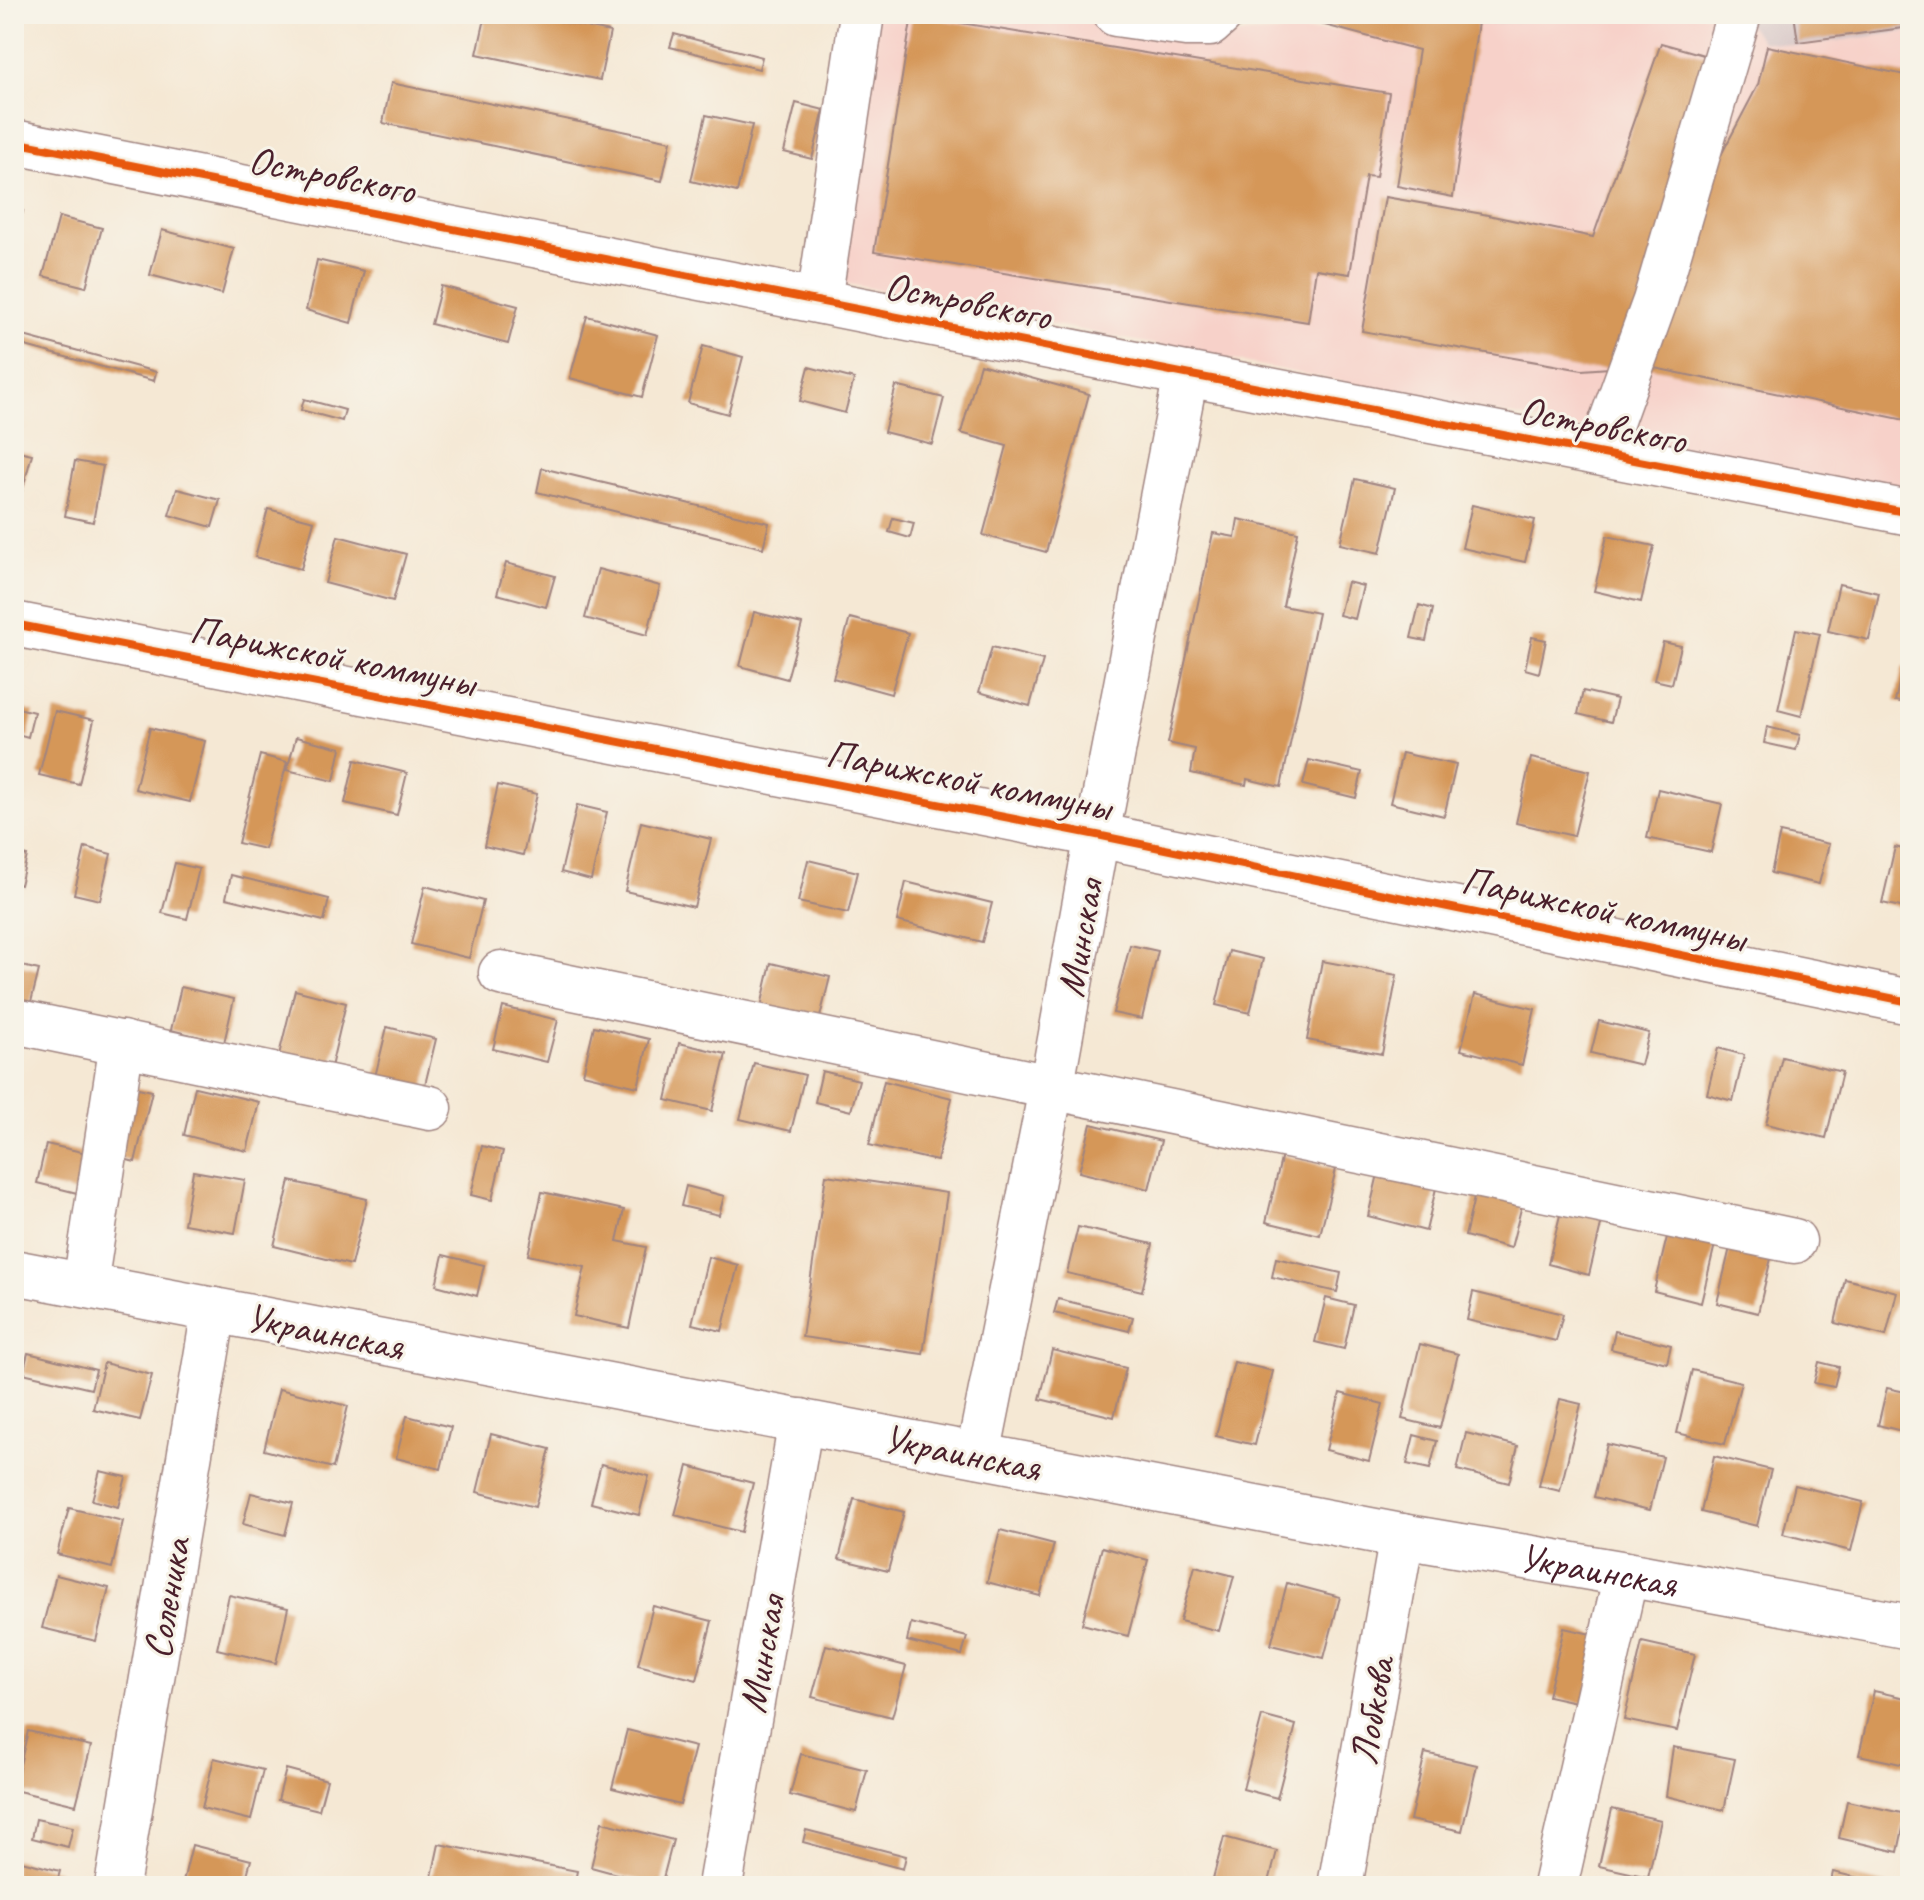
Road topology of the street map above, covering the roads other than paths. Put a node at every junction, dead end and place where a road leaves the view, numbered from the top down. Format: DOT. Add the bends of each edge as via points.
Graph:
graph roads {
  1 [pos="862,14"];
  2 [pos="1116,14"];
  3 [pos="1221,14"];
  4 [pos="1739,14"];
  5 [pos="14,142"];
  6 [pos="819,301"];
  7 [pos="1186,374"];
  8 [pos="1600,453"];
  9 [pos="1910,513"];
  10 [pos="14,624"];
  11 [pos="1097,835"];
  12 [pos="501,973"];
  13 [pos="1910,1002"];
  14 [pos="14,1021"];
  15 [pos="122,1043"];
  16 [pos="1051,1089"];
  17 [pos="430,1108"];
  18 [pos="1794,1241"];
  19 [pos="14,1272"];
  20 [pos="85,1285"];
  21 [pos="214,1310"];
  22 [pos="801,1421"];
  23 [pos="978,1455"];
  24 [pos="1402,1536"];
  25 [pos="1626,1574"];
  26 [pos="1910,1627"];
  27 [pos="117,1886"];
  28 [pos="720,1886"];
  29 [pos="1340,1886"];
  30 [pos="1555,1886"];
  1 -- 6 [label="street"];
  2 -- 3 [label="street" via="1186,24 1210,24"];
  4 -- 8 [label="street" via="1655,301"];
  5 -- 6 [label="street, Островского"];
  6 -- 7 [label="street, Островского"];
  7 -- 8 [label="street, Островского"];
  7 -- 11 [label="street, Минская"];
  8 -- 9 [label="street, Островского"];
  10 -- 11 [label="street, Парижской коммуны"];
  11 -- 13 [label="street, Парижской коммуны"];
  11 -- 16 [label="street, Минская"];
  12 -- 16 [label="street"];
  14 -- 15 [label="street"];
  15 -- 17 [label="street"];
  15 -- 20 [label="street"];
  16 -- 18 [label="street"];
  16 -- 23 [label="street, Минская"];
  19 -- 20 [label="street, Украинская"];
  20 -- 21 [label="street, Украинская"];
  21 -- 22 [label="street, Украинская"];
  21 -- 27 [label="street, Соленика"];
  22 -- 23 [label="street, Украинская"];
  22 -- 28 [label="street, Минская"];
  23 -- 24 [label="street, Украинская"];
  24 -- 25 [label="street, Украинская"];
  24 -- 29 [label="street, Лобкова"];
  25 -- 26 [label="street, Украинская"];
  25 -- 30 [label="street"];
}
